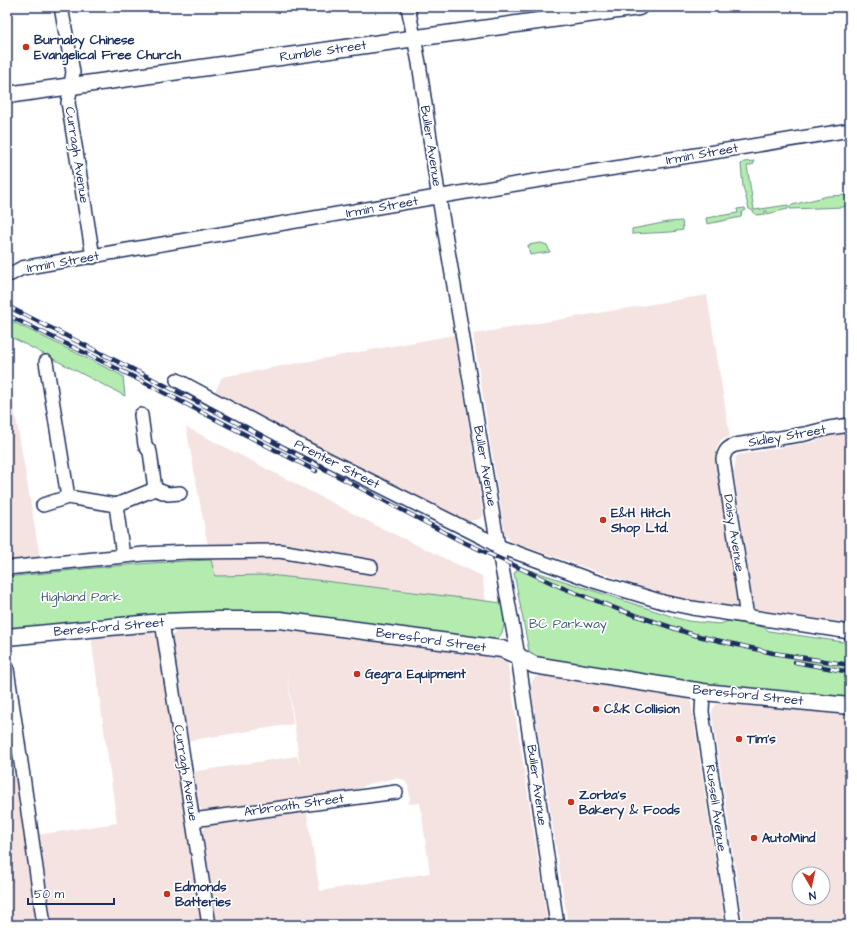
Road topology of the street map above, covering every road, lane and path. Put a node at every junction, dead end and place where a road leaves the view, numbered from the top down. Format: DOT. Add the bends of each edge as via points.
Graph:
graph roads {
  1 [pos="61,7"];
  2 [pos="408,7"];
  3 [pos="638,7"];
  4 [pos="414,39"];
  5 [pos="70,86"];
  6 [pos="7,95"];
  7 [pos="850,130"];
  8 [pos="439,197"];
  9 [pos="93,257"];
  10 [pos="11,274"];
  11 [pos="46,362"];
  12 [pos="177,380"];
  13 [pos="141,415"];
  14 [pos="850,425"];
  15 [pos="726,450"];
  16 [pos="155,489"];
  17 [pos="180,493"];
  18 [pos="68,497"];
  19 [pos="43,505"];
  20 [pos="116,505"];
  21 [pos="498,546"];
  22 [pos="123,556"];
  23 [pos="371,567"];
  24 [pos="7,568"];
  25 [pos="747,617"];
  26 [pos="162,622"];
  27 [pos="850,632"];
  28 [pos="7,637"];
  29 [pos="518,656"];
  30 [pos="7,669"];
  31 [pos="703,692"];
  32 [pos="850,706"];
  33 [pos="396,792"];
  34 [pos="193,820"];
  35 [pos="44,925"];
  36 [pos="209,925"];
  37 [pos="557,925"];
  38 [pos="734,925"];
  1 -- 5 [label="street, Curragh Avenue" via="73,72"];
  2 -- 4 [label="street, Buller Avenue"];
  3 -- 4 [label="street, Rumble Street"];
  4 -- 5 [label="street, Rumble Street"];
  4 -- 8 [label="street, Buller Avenue"];
  5 -- 6 [label="street, Rumble Street"];
  5 -- 9 [label="street, Curragh Avenue" via="68,102"];
  7 -- 8 [label="street, Irmin Street"];
  8 -- 9 [label="street, Irmin Street"];
  8 -- 21 [label="street, Buller Avenue"];
  9 -- 10 [label="street, Irmin Street" via="22,268"];
  11 -- 18 [label="street"];
  12 -- 21 [label="street, Prenter Street"];
  13 -- 16 [label="street"];
  14 -- 15 [label="street, Sidley Street" via="735,445"];
  15 -- 25 [label="street, Daisy Avenue" via="722,459"];
  16 -- 17 [label="street" via="168,494"];
  16 -- 20 [label="street"];
  18 -- 19 [label="street"];
  18 -- 20 [label="street"];
  20 -- 22 [label="street"];
  21 -- 25 [label="street" via="663,602"];
  21 -- 29 [label="street, Buller Avenue"];
  22 -- 23 [label="street" via="280,551"];
  22 -- 24 [label="street"];
  25 -- 27 [label="street"];
  26 -- 28 [label="street, Beresford Street"];
  26 -- 29 [label="street, Beresford Street" via="280,620 502,649"];
  26 -- 34 [label="street, Curragh Avenue"];
  29 -- 31 [label="street, Beresford Street" via="534,665"];
  29 -- 37 [label="street, Buller Avenue"];
  30 -- 35 [label="street"];
  31 -- 32 [label="street, Beresford Street"];
  31 -- 38 [label="street, Russell Avenue" via="702,712"];
  33 -- 34 [label="street, Arbroath Street"];
  34 -- 36 [label="street, Curragh Avenue"];
}
